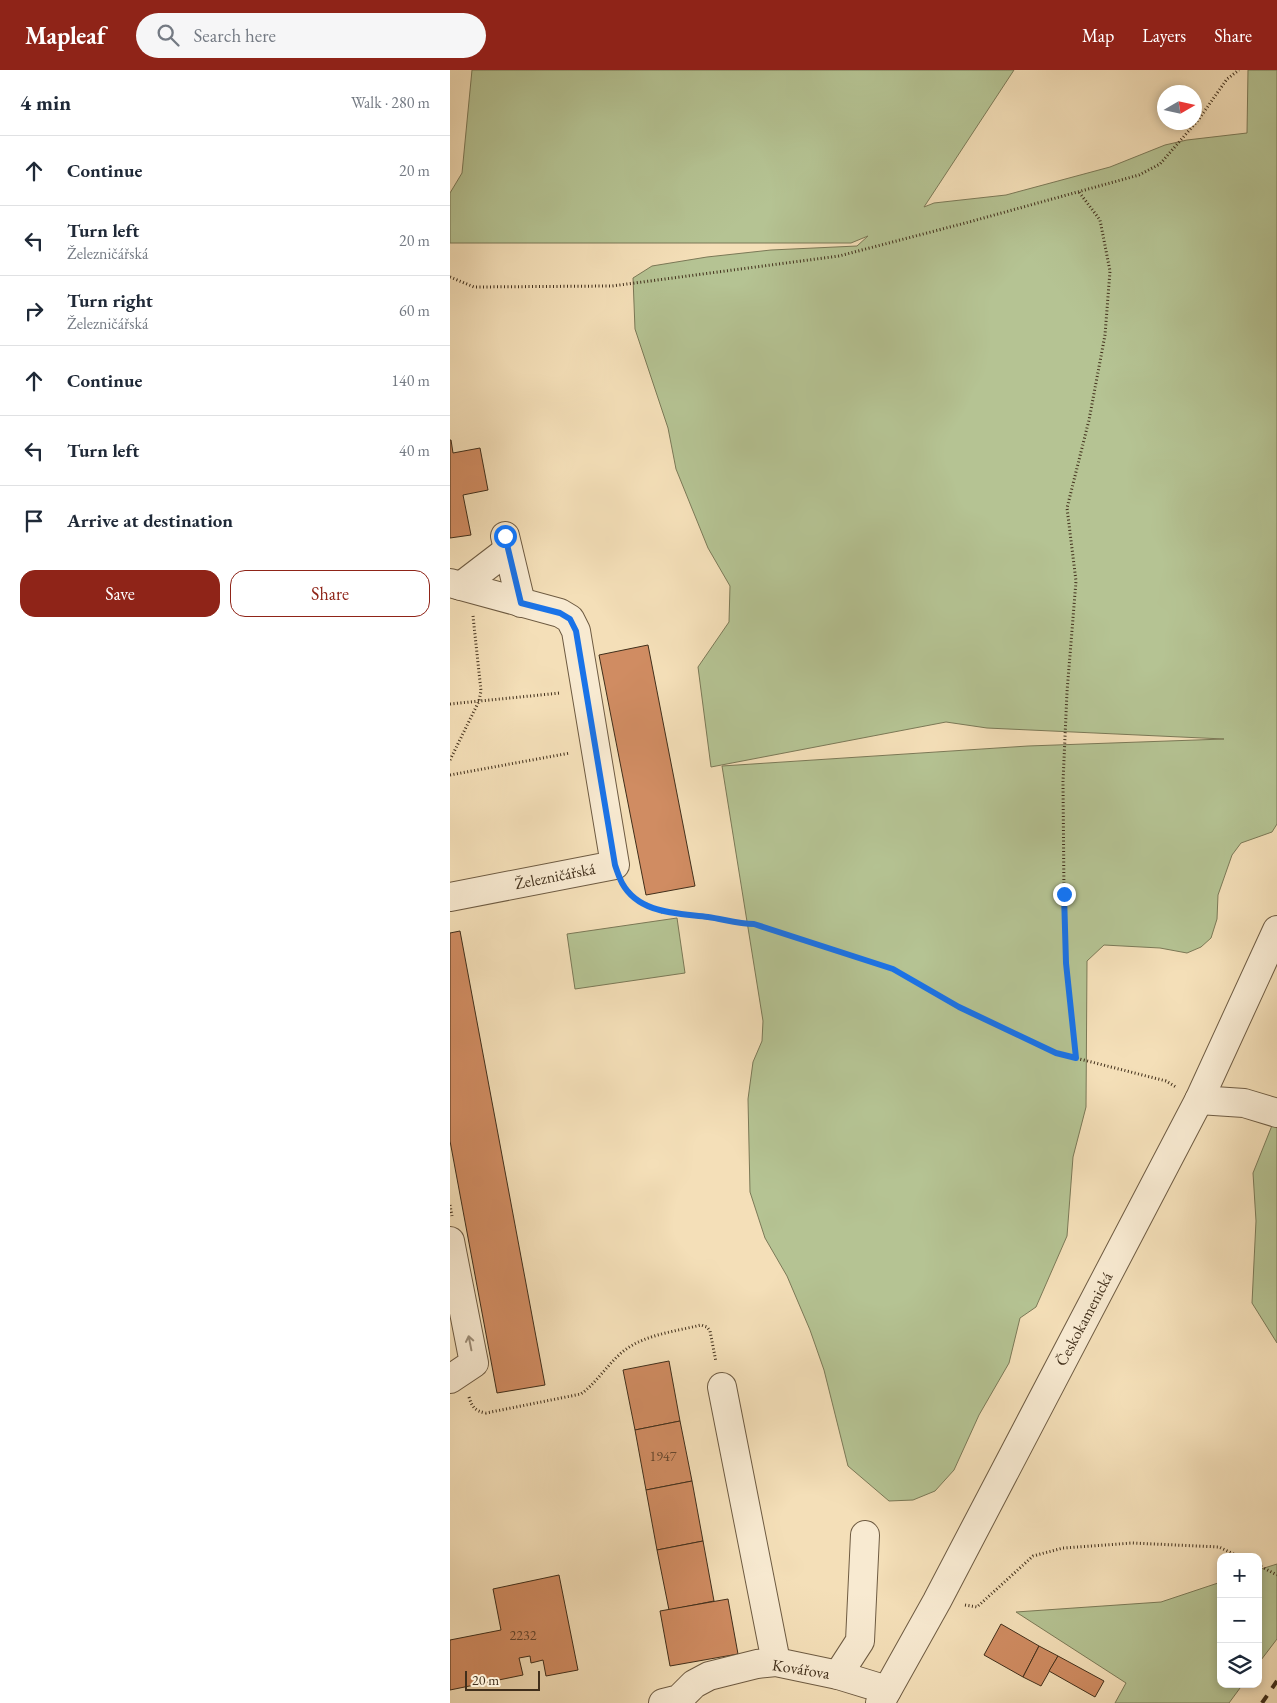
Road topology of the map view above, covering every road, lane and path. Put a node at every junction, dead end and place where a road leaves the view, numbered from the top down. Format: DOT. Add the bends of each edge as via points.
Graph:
graph roads {
  1 [pos="1239,70"];
  2 [pos="1078,192"];
  3 [pos="450,278"];
  4 [pos="460,586"];
  5 [pos="521,603"];
  6 [pos="585,690"];
  7 [pos="479,701"];
  8 [pos="450,704"];
  9 [pos="595,749"];
  10 [pos="450,760"];
  11 [pos="450,775"];
  12 [pos="615,865"];
  13 [pos="450,897"];
  14 [pos="1277,930"];
  15 [pos="1076,1058"];
  16 [pos="1199,1100"];
  17 [pos="1277,1113"];
  18 [pos="450,1241"];
  19 [pos="456,1375"];
  20 [pos="722,1387"];
  21 [pos="866,1535"];
  22 [pos="1232,1553"];
  23 [pos="1262,1567"];
  24 [pos="1277,1575"];
  25 [pos="937,1601"];
  26 [pos="776,1662"];
  27 [pos="838,1675"];
  28 [pos="883,1697"];
  29 [pos="674,1702"];
  1 -- 2 [label="path" via="1227,79 1199,119 1160,164 1139,175"];
  2 -- 3 [label="path" via="839,256 728,272 612,286 474,287"];
  2 -- 15 [label="path" via="1100,220 1110,271 1103,345 1089,420 1067,508 1076,581 1064,762 1064,894 1066,963"];
  4 -- 5 [label="street, Železničářská"];
  4 -- 5 [label="street" via="506,543"];
  4 -- 7 [label="path" via="480,690"];
  5 -- 6 [label="street, Železničářská" via="560,613 570,619 576,631"];
  6 -- 7 [label="path"];
  6 -- 9 [label="street, Železničářská"];
  7 -- 8 [label="path"];
  7 -- 10 [label="path"];
  9 -- 11 [label="path"];
  9 -- 12 [label="street, Železničářská"];
  12 -- 13 [label="street, Železničářská"];
  12 -- 15 [label="path" via="623,884 636,899 662,912 754,924 893,969 968,1011 1056,1053"];
  14 -- 16 [label="street, Českokamenická"];
  15 -- 16 [label="path" via="1166,1082"];
  16 -- 17 [label="street" via="1244,1103"];
  16 -- 25 [label="street, Českokamenická"];
  19 -- 18 [label="street, one-way" via="474,1363"];
  19 -- 20 [label="path" via="478,1412 581,1394 619,1354 644,1339 701,1325 710,1331"];
  20 -- 26 [label="street"];
  21 -- 27 [label="street" via="860,1640"];
  22 -- 25 [label="path" via="1219,1547 1142,1544 1063,1548 1033,1556 977,1607"];
  23 -- 24 [label="path"];
  25 -- 28 [label="street, Českokamenická"];
  26 -- 27 [label="street, Kovářova"];
  26 -- 29 [label="street, Kovářova" via="708,1676"];
  27 -- 28 [label="street, Kovářova"];
}
